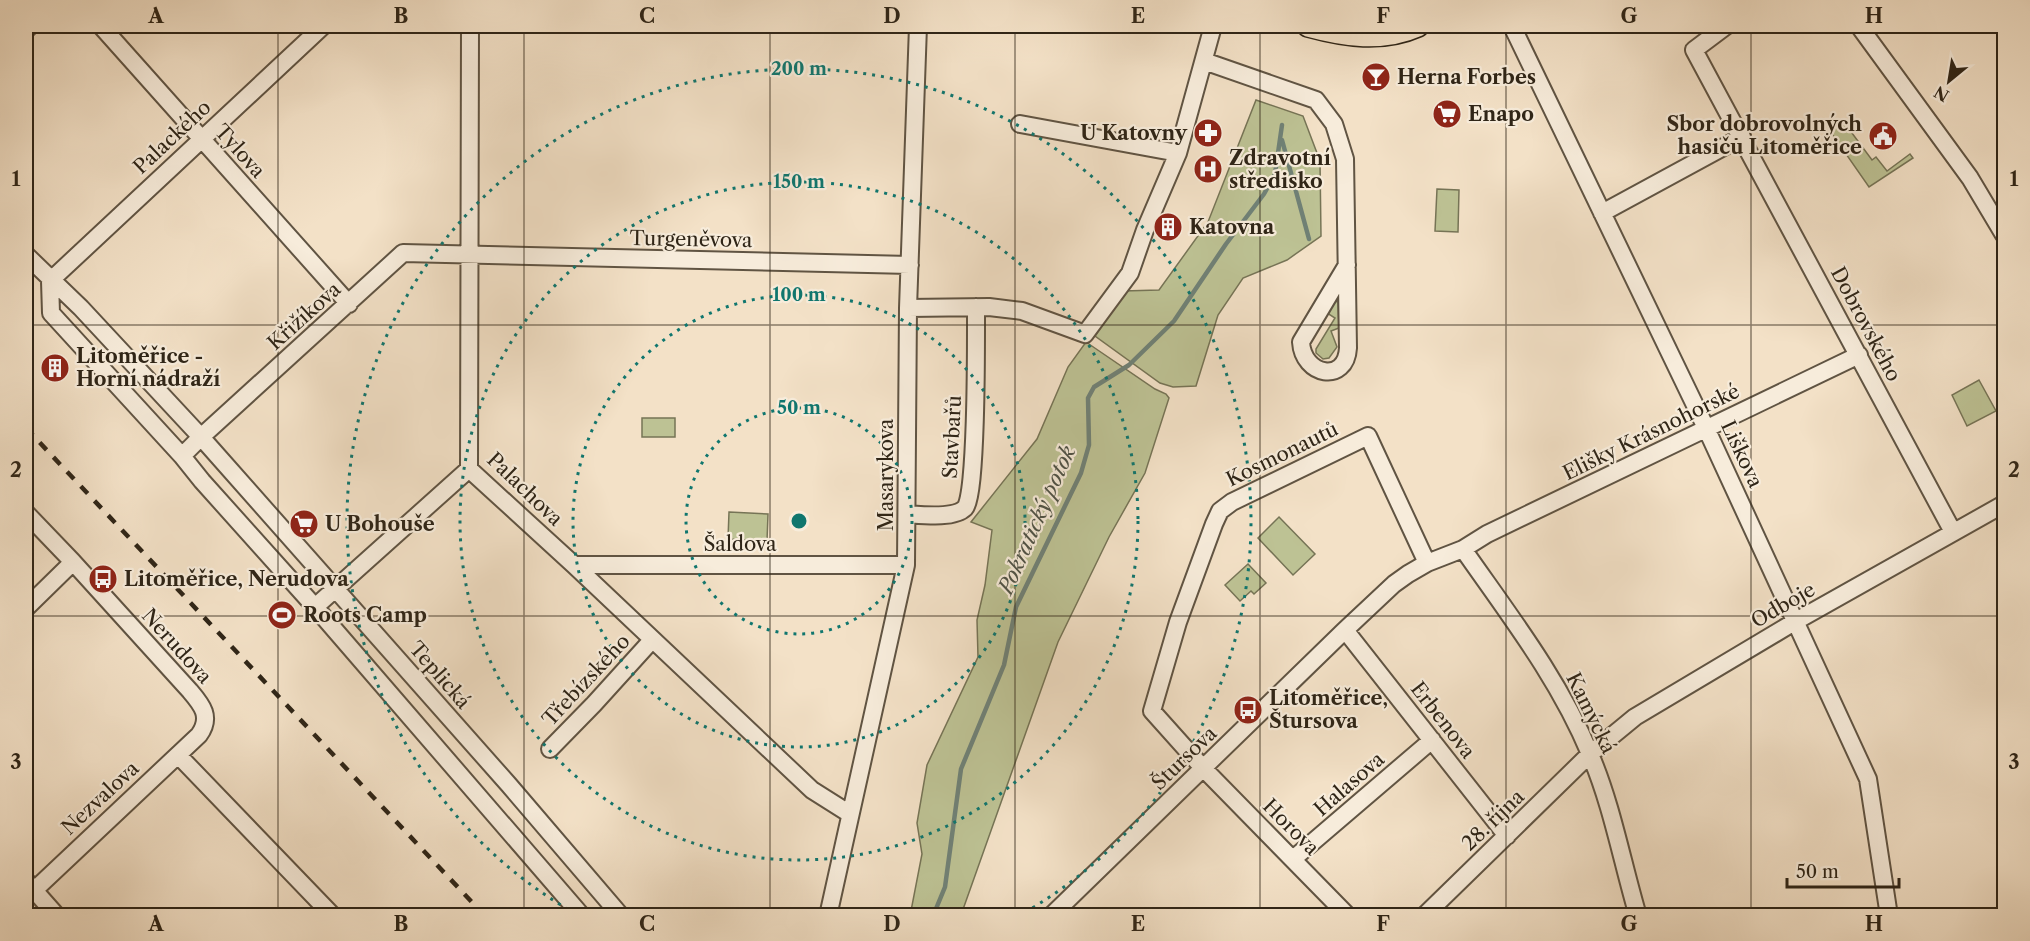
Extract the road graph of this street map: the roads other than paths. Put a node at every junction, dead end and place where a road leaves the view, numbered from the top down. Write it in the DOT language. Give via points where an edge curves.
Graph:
graph roads {
  1 [pos="30,26"];
  2 [pos="101,26"];
  3 [pos="323,26"];
  4 [pos="470,26"];
  5 [pos="918,26"];
  6 [pos="1213,26"];
  7 [pos="1308,26"];
  8 [pos="1418,26"];
  9 [pos="1512,26"];
  10 [pos="1726,26"];
  11 [pos="1866,28"];
  12 [pos="26,30"];
  13 [pos="1387,32"];
  14 [pos="1204,61"];
  15 [pos="1020,124"];
  16 [pos="1742,137"];
  17 [pos="201,138"];
  18 [pos="1178,153"];
  19 [pos="1602,213"];
  20 [pos="2004,235"];
  21 [pos="26,255"];
  22 [pos="471,255"];
  23 [pos="910,265"];
  24 [pos="1347,265"];
  25 [pos="50,281"];
  26 [pos="349,304"];
  27 [pos="976,307"];
  28 [pos="908,308"];
  29 [pos="1859,355"];
  30 [pos="1706,428"];
  31 [pos="201,437"];
  32 [pos="182,456"];
  33 [pos="469,469"];
  34 [pos="2004,504"];
  35 [pos="26,513"];
  36 [pos="907,514"];
  37 [pos="1953,532"];
  38 [pos="1463,549"];
  39 [pos="73,562"];
  40 [pos="1427,563"];
  41 [pos="574,565"];
  42 [pos="906,565"];
  43 [pos="336,589"];
  44 [pos="315,607"];
  45 [pos="26,608"];
  46 [pos="1796,621"];
  47 [pos="1345,630"];
  48 [pos="652,640"];
  49 [pos="1432,740"];
  50 [pos="550,749"];
  51 [pos="1590,754"];
  52 [pos="178,755"];
  53 [pos="1203,768"];
  54 [pos="849,814"];
  55 [pos="1507,836"];
  56 [pos="1293,860"];
  57 [pos="28,890"];
  58 [pos="57,915"];
  59 [pos="333,915"];
  60 [pos="582,915"];
  61 [pos="621,915"];
  62 [pos="828,915"];
  63 [pos="1051,915"];
  64 [pos="1348,915"];
  65 [pos="1424,915"];
  66 [pos="1638,915"];
  67 [pos="1889,915"];
  1 -- 12 [label="street"];
  2 -- 17 [label="street, Tylova"];
  3 -- 17 [label="street, Palackého"];
  4 -- 22 [label="street, Palachova"];
  5 -- 23 [label="street, Masarykova"];
  6 -- 14 [label="street"];
  7 -- 13 [label="main road" via="1351,36"];
  8 -- 13 [label="main road"];
  9 -- 19 [label="street, Liškova"];
  10 -- 16 [label="street, Dobrovského" via="1694,50"];
  11 -- 20 [label="street" via="1970,178"];
  14 -- 18 [label="street"];
  14 -- 24 [label="street" via="1316,100 1334,124 1345,159"];
  15 -- 18 [label="street"];
  16 -- 19 [label="street"];
  16 -- 29 [label="street, Dobrovského"];
  17 -- 25 [label="street, Palackého"];
  17 -- 26 [label="street, Tylova"];
  18 -- 27 [label="street" via="1130,273 1085,334 1022,311"];
  19 -- 30 [label="street, Liškova"];
  21 -- 25 [label="street, Teplická"];
  22 -- 23 [label="street, Turgeněvova"];
  22 -- 26 [label="street, Křižíkova" via="403,253"];
  22 -- 33 [label="street, Palachova"];
  23 -- 28 [label="street, Masarykova"];
  24 -- 24 [label="street" via="1301,342 1306,361 1322,372 1341,368 1347,359"];
  25 -- 31 [label="street, Teplická" via="81,308"];
  25 -- 32 [label="street" via="51,313"];
  26 -- 31 [label="street, Křižíkova"];
  27 -- 28 [label="street"];
  27 -- 36 [label="street, Stavbařů" via="970,502 953,514"];
  28 -- 36 [label="street, Masarykova"];
  29 -- 30 [label="street, Elišky Krásnohorské"];
  29 -- 37 [label="street, Dobrovského"];
  30 -- 38 [label="street, Elišky Krásnohorské"];
  30 -- 46 [label="street, Liškova"];
  31 -- 32 [label="street, Křižíkova"];
  31 -- 43 [label="street, Teplická"];
  32 -- 44 [label="street"];
  33 -- 41 [label="street, Palachova"];
  33 -- 43 [label="street"];
  34 -- 37 [label="street, Odboje"];
  35 -- 39 [label="street, Nerudova"];
  36 -- 42 [label="street, Masarykova"];
  37 -- 46 [label="street, Odboje"];
  38 -- 40 [label="street, Štursova"];
  38 -- 51 [label="street, Kamýcká" via="1536,652"];
  39 -- 45 [label="street"];
  39 -- 52 [label="street, Nerudova" via="201,704 205,727"];
  40 -- 47 [label="street, Štursova" via="1394,584"];
  40 -- 53 [label="street, Kosmonautů" via="1368,435 1220,511 1178,622 1152,711"];
  41 -- 42 [label="street, Šaldova"];
  41 -- 48 [label="street, Palachova"];
  42 -- 54 [label="street, Masarykova"];
  43 -- 44 [label="street"];
  43 -- 61 [label="street, Teplická"];
  44 -- 60 [label="street"];
  46 -- 51 [label="street, Odboje" via="1635,717"];
  46 -- 67 [label="street, Liškova" via="1868,779"];
  47 -- 49 [label="street, Erbenova"];
  47 -- 53 [label="street, Štursova"];
  48 -- 50 [label="street, Třebízského"];
  48 -- 54 [label="street, Palachova" via="812,790"];
  49 -- 55 [label="street, Erbenova"];
  49 -- 56 [label="street, Halasova"];
  51 -- 55 [label="street, 28. října"];
  51 -- 66 [label="street, Kamýcká"];
  52 -- 57 [label="street, Nezvalova"];
  52 -- 59 [label="street"];
  53 -- 56 [label="street, Horova"];
  53 -- 63 [label="street, Štursova"];
  54 -- 62 [label="street, Masarykova"];
  55 -- 65 [label="street, 28. října"];
  56 -- 64 [label="street, Horova"];
  57 -- 58 [label="street"];
}
